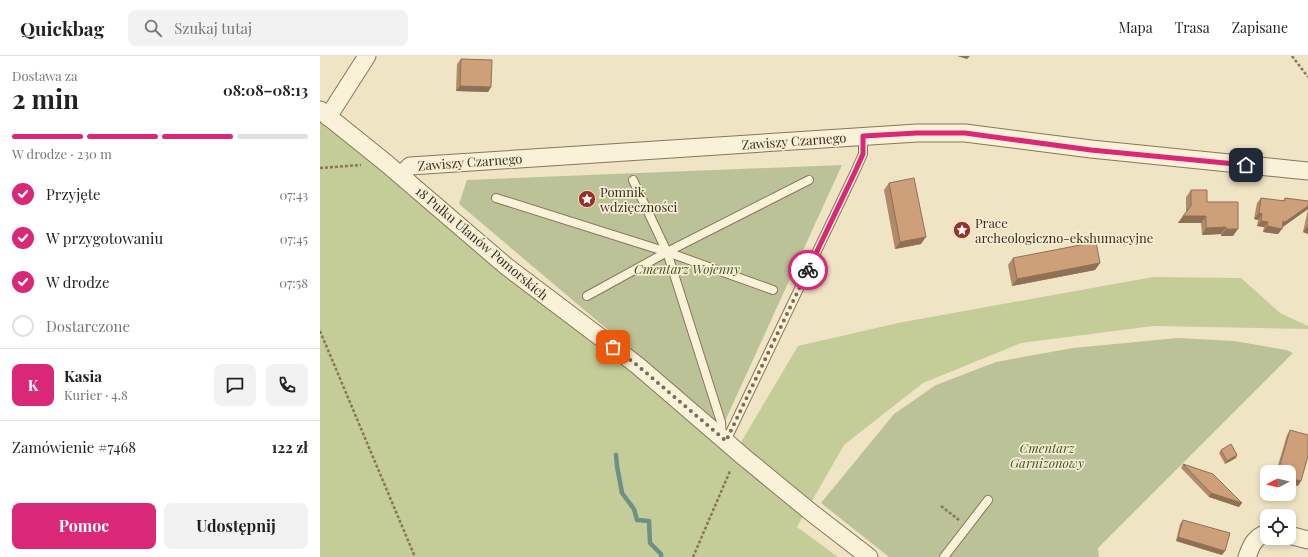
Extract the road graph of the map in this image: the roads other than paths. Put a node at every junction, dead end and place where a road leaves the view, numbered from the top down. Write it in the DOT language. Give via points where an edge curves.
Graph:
graph roads {
  1 [pos="367,56"];
  2 [pos="324,113"];
  3 [pos="863,136"];
  4 [pos="1308,171"];
  5 [pos="401,175"];
  6 [pos="633,180"];
  7 [pos="808,180"];
  8 [pos="496,198"];
  9 [pos="667,252"];
  10 [pos="773,290"];
  11 [pos="587,296"];
  12 [pos="724,440"];
  13 [pos="988,500"];
  14 [pos="1260,536"];
  15 [pos="1296,537"];
  16 [pos="1308,540"];
  17 [pos="869,557"];
  18 [pos="944,557"];
  19 [pos="1247,557"];
  1 -- 2 [label="street"];
  2 -- 5 [label="street, 18 Pułku Ułanów Pomorskich"];
  3 -- 4 [label="street, Zawiszy Czarnego" via="965,133 1091,150"];
  3 -- 5 [label="street, Zawiszy Czarnego" via="410,166"];
  3 -- 12 [label="lane" via="863,154 854,174"];
  5 -- 12 [label="street, 18 Pułku Ułanów Pomorskich" via="506,266 637,365"];
  6 -- 9 [label="lane"];
  7 -- 9 [label="lane"];
  8 -- 9 [label="lane"];
  9 -- 10 [label="lane"];
  9 -- 11 [label="lane"];
  9 -- 12 [label="lane" via="721,422"];
  12 -- 17 [label="street, 18 Pułku Ułanów Pomorskich"];
  13 -- 18 [label="lane"];
  14 -- 19 [label="street" via="1253,542"];
  15 -- 16 [label="street"];
}
